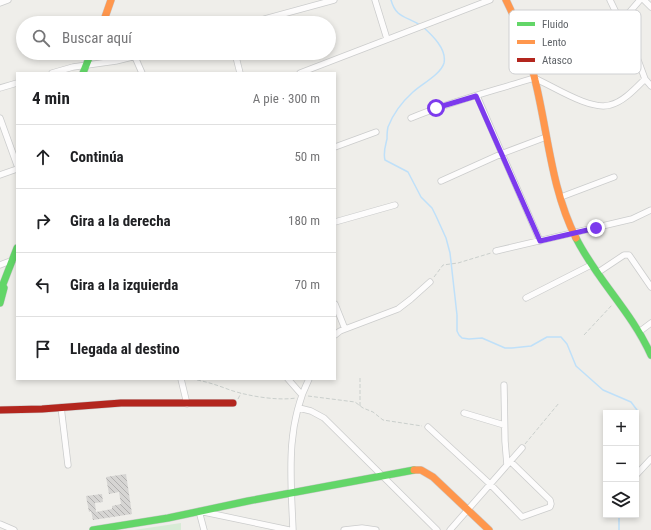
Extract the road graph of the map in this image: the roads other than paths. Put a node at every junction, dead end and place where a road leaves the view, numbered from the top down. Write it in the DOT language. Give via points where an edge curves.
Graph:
graph roads {
  1 [pos="8,0"];
  2 [pos="111,0"];
  3 [pos="334,0"];
  4 [pos="375,0"];
  5 [pos="490,0"];
  6 [pos="506,0"];
  7 [pos="610,0"];
  8 [pos="640,0"];
  9 [pos="644,0"];
  10 [pos="0,3"];
  11 [pos="651,7"];
  12 [pos="510,10"];
  13 [pos="614,10"];
  14 [pos="631,10"];
  15 [pos="105,16"];
  16 [pos="276,16"];
  17 [pos="387,39"];
  18 [pos="336,59"];
  19 [pos="88,60"];
  20 [pos="121,60"];
  21 [pos="136,60"];
  22 [pos="237,60"];
  23 [pos="333,60"];
  24 [pos="86,66"];
  25 [pos="641,68"];
  26 [pos="57,72"];
  27 [pos="83,72"];
  28 [pos="142,72"];
  29 [pos="240,72"];
  30 [pos="303,72"];
  31 [pos="533,74"];
  32 [pos="534,78"];
  33 [pos="645,79"];
  34 [pos="16,83"];
  35 [pos="651,86"];
  36 [pos="0,88"];
  37 [pos="476,96"];
  38 [pos="0,118"];
  39 [pos="411,118"];
  40 [pos="376,132"];
  41 [pos="546,138"];
  42 [pos="336,147"];
  43 [pos="501,154"];
  44 [pos="16,162"];
  45 [pos="16,169"];
  46 [pos="0,175"];
  47 [pos="614,177"];
  48 [pos="441,181"];
  49 [pos="561,197"];
  50 [pos="396,205"];
  51 [pos="651,210"];
  52 [pos="336,222"];
  53 [pos="573,233"];
  54 [pos="540,241"];
  55 [pos="496,252"];
  56 [pos="15,260"];
  57 [pos="0,265"];
  58 [pos="591,265"];
  59 [pos="8,272"];
  60 [pos="597,273"];
  61 [pos="430,282"];
  62 [pos="651,287"];
  63 [pos="0,292"];
  64 [pos="526,298"];
  65 [pos="0,303"];
  66 [pos="336,306"];
  67 [pos="651,323"];
  68 [pos="345,329"];
  69 [pos="639,332"];
  70 [pos="336,334"];
  71 [pos="651,355"];
  72 [pos="181,380"];
  73 [pos="289,380"];
  74 [pos="309,380"];
  75 [pos="504,385"];
  76 [pos="302,395"];
  77 [pos="233,403"];
  78 [pos="187,404"];
  79 [pos="61,407"];
  80 [pos="299,408"];
  81 [pos="0,410"];
  82 [pos="464,413"];
  83 [pos="504,425"];
  84 [pos="428,428"];
  85 [pos="522,448"];
  86 [pos="651,460"];
  87 [pos="509,463"];
  88 [pos="68,465"];
  89 [pos="639,472"];
  90 [pos="382,476"];
  91 [pos="490,484"];
  92 [pos="291,493"];
  93 [pos="468,509"];
  94 [pos="199,511"];
  95 [pos="0,524"];
  96 [pos="14,530"];
  97 [pos="93,530"];
  98 [pos="204,530"];
  99 [pos="289,530"];
  100 [pos="293,530"];
  101 [pos="344,530"];
  102 [pos="376,530"];
  103 [pos="437,530"];
  104 [pos="450,530"];
  105 [pos="489,530"];
  1 -- 10 [label="street"];
  2 -- 15 [label="street"];
  3 -- 16 [label="street"];
  4 -- 17 [label="street"];
  5 -- 17 [label="street"];
  6 -- 12 [label="street"];
  7 -- 13 [label="street"];
  8 -- 14 [label="street"];
  9 -- 11 [label="street"];
  17 -- 18 [label="street"];
  19 -- 24 [label="street"];
  20 -- 24 [label="street"];
  21 -- 28 [label="street"];
  22 -- 29 [label="street"];
  23 -- 30 [label="street"];
  24 -- 26 [label="street"];
  24 -- 27 [label="street"];
  25 -- 33 [label="street"];
  31 -- 32 [label="street"];
  32 -- 33 [label="street" via="594,106 603,107 619,101"];
  32 -- 37 [label="street"];
  32 -- 41 [label="street"];
  33 -- 35 [label="street"];
  34 -- 36 [label="street"];
  37 -- 39 [label="street"];
  37 -- 43 [label="street"];
  38 -- 44 [label="street"];
  40 -- 42 [label="street"];
  41 -- 43 [label="street"];
  41 -- 49 [label="street"];
  43 -- 48 [label="street"];
  43 -- 54 [label="street"];
  45 -- 46 [label="street"];
  47 -- 49 [label="street"];
  49 -- 53 [label="street"];
  50 -- 52 [label="street"];
  51 -- 53 [label="street" via="632,219"];
  53 -- 54 [label="street"];
  53 -- 58 [label="street"];
  54 -- 55 [label="street"];
  56 -- 57 [label="street"];
  56 -- 59 [label="street"];
  58 -- 60 [label="street"];
  58 -- 64 [label="street"];
  59 -- 63 [label="street"];
  59 -- 65 [label="street"];
  60 -- 62 [label="street" via="624,255 629,255"];
  60 -- 69 [label="street"];
  61 -- 68 [label="street" via="398,309"];
  66 -- 68 [label="street"];
  67 -- 69 [label="street"];
  68 -- 70 [label="street"];
  69 -- 71 [label="street"];
  72 -- 78 [label="street"];
  73 -- 76 [label="street"];
  74 -- 76 [label="street"];
  75 -- 83 [label="street"];
  76 -- 80 [label="street"];
  77 -- 78 [label="street"];
  78 -- 79 [label="street" via="121,403"];
  79 -- 81 [label="street"];
  79 -- 88 [label="street"];
  80 -- 90 [label="street" via="311,410 324,418"];
  80 -- 92 [label="street" via="291,437"];
  82 -- 83 [label="street"];
  83 -- 87 [label="street" via="505,453"];
  84 -- 91 [label="street"];
  85 -- 87 [label="street"];
  86 -- 89 [label="street"];
  87 -- 91 [label="street"];
  87 -- 91 [label="street" via="550,500 550,507 522,517"];
  90 -- 92 [label="street"];
  90 -- 93 [label="street" via="421,470 433,477"];
  90 -- 103 [label="street"];
  91 -- 93 [label="street"];
  92 -- 94 [label="street"];
  92 -- 100 [label="street"];
  93 -- 104 [label="street"];
  93 -- 105 [label="street"];
  94 -- 97 [label="street"];
  94 -- 98 [label="street"];
  94 -- 99 [label="street"];
  95 -- 96 [label="street"];
  101 -- 102 [label="street"];
}
